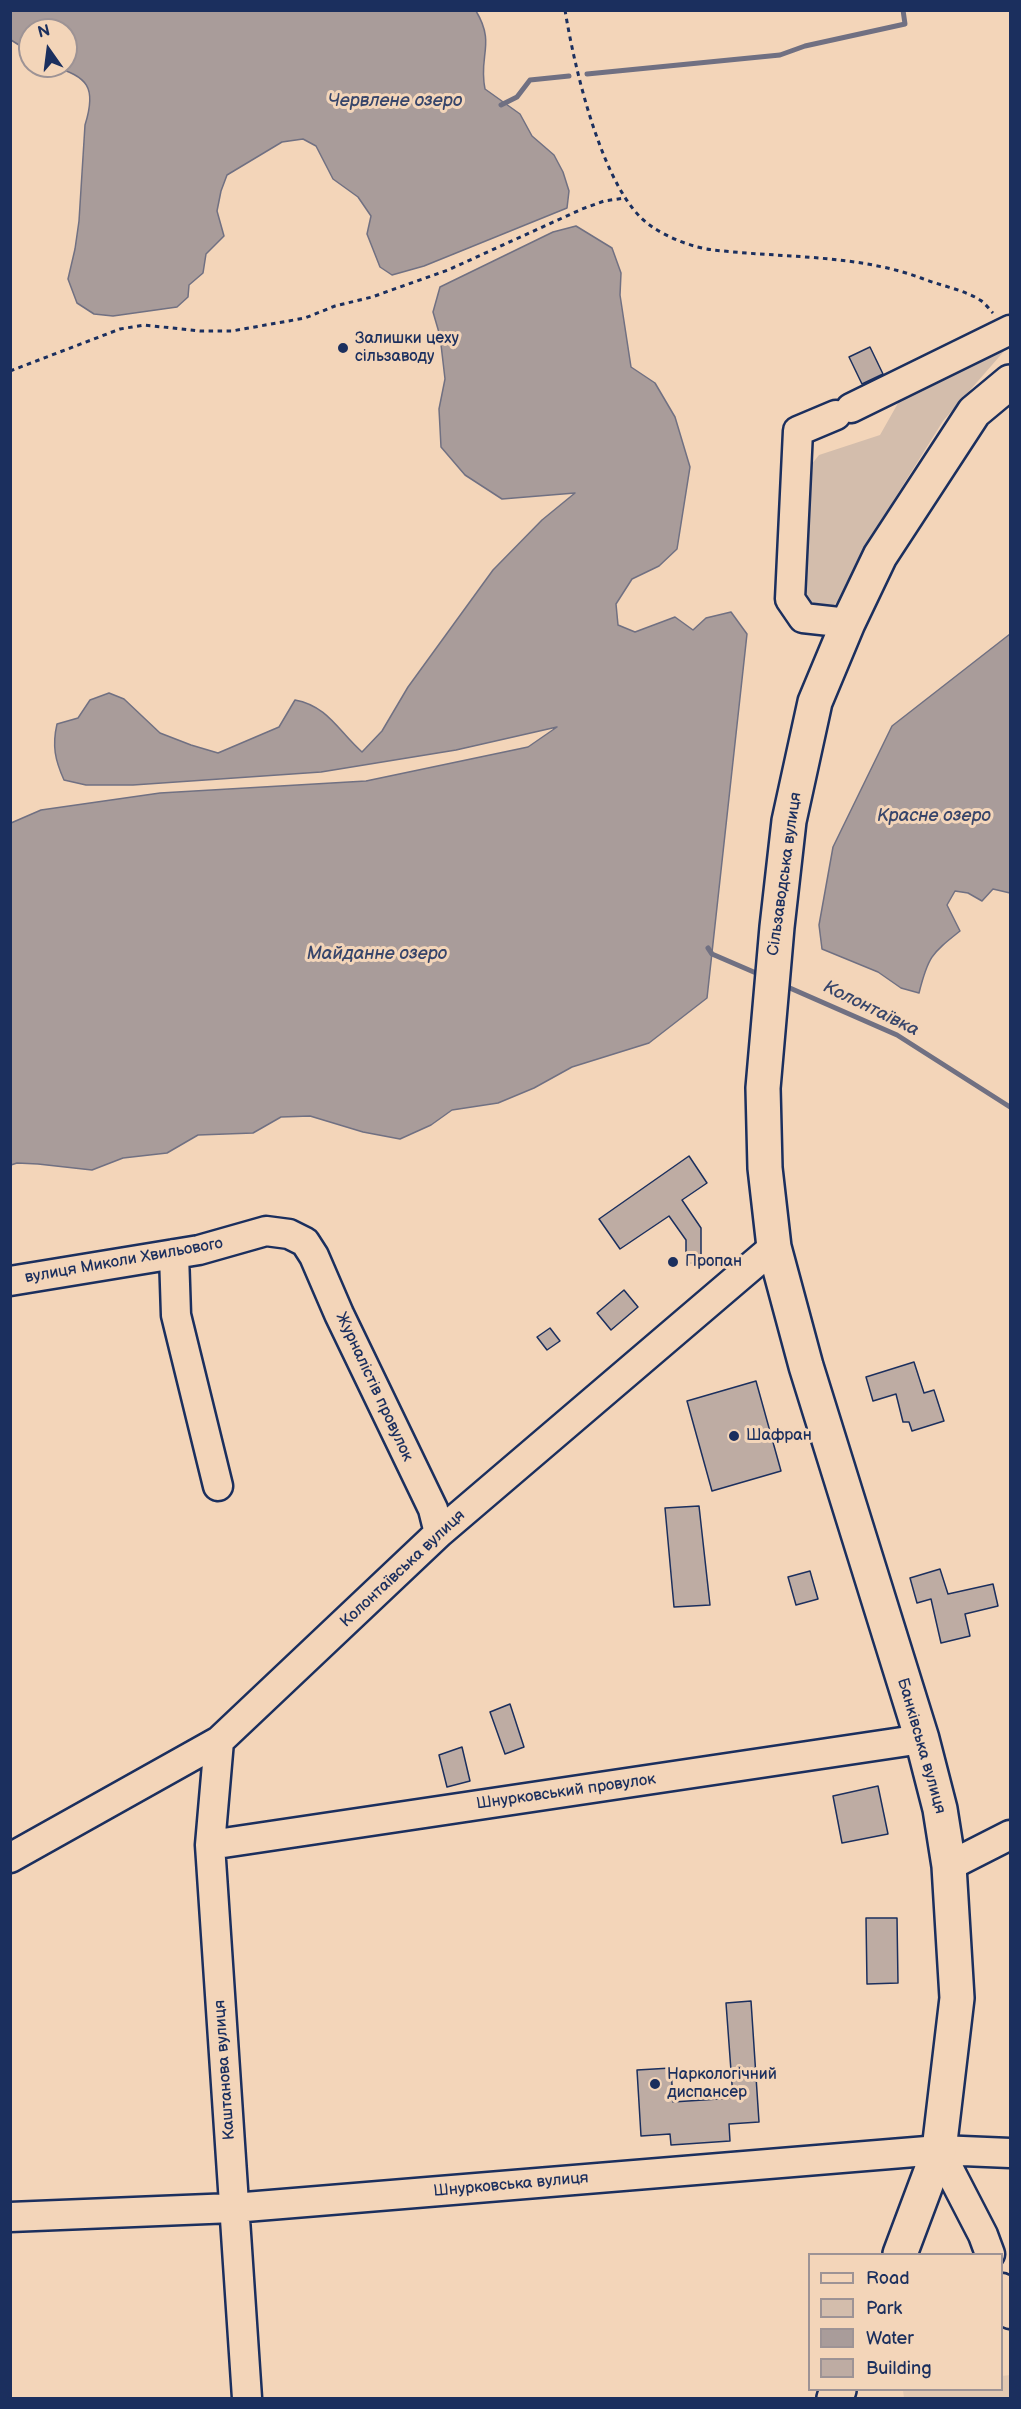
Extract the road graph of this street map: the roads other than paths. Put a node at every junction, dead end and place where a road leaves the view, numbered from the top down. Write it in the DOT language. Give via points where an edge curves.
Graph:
graph roads {
  1 [pos="1010,330"];
  2 [pos="1011,382"];
  3 [pos="848,623"];
  4 [pos="305,1242"];
  5 [pos="774,1247"];
  6 [pos="174,1254"];
  7 [pos="10,1281"];
  8 [pos="218,1486"];
  9 [pos="439,1533"];
  10 [pos="922,1738"];
  11 [pos="219,1741"];
  12 [pos="1011,1835"];
  13 [pos="210,1845"];
  14 [pos="15,1853"];
  15 [pos="949,1866"];
  16 [pos="939,2150"];
  17 [pos="1011,2153"];
  18 [pos="233,2208"];
  19 [pos="10,2217"];
  20 [pos="900,2253"];
  21 [pos="990,2253"];
  22 [pos="1003,2291"];
  23 [pos="1011,2314"];
  24 [pos="247,2398"];
  1 -- 3 [label="street" via="798,431 790,598 803,618"];
  2 -- 3 [label="main road, Сільзаводська вулиця" via="974,412 880,556"];
  3 -- 5 [label="main road, Сільзаводська вулиця" via="815,702 789,821 762,1088 765,1168"];
  4 -- 6 [label="street, вулиця Миколи Хвильового" via="289,1234 266,1231"];
  4 -- 9 [label="street, Журналістів провулок" via="433,1509"];
  5 -- 9 [label="street, Колонтаївська вулиця"];
  5 -- 10 [label="main road, Банківська вулиця" via="809,1377"];
  6 -- 7 [label="street, вулиця Миколи Хвильового"];
  6 -- 8 [label="street" via="176,1315"];
  9 -- 11 [label="street, Колонтаївська вулиця"];
  10 -- 13 [label="street, Шнурковський провулок"];
  10 -- 15 [label="main road, Банківська вулиця"];
  11 -- 13 [label="street, Каштанова вулиця"];
  11 -- 14 [label="street, Колонтаївська вулиця"];
  12 -- 15 [label="street"];
  13 -- 18 [label="street, Каштанова вулиця"];
  15 -- 16 [label="main road, Банківська вулиця" via="957,1998"];
  16 -- 17 [label="street, Шнурковська вулиця"];
  16 -- 18 [label="street, Шнурковська вулиця"];
  16 -- 20 [label="main road, Банківська вулиця"];
  16 -- 21 [label="street"];
  18 -- 19 [label="street, Шнурковська вулиця"];
  18 -- 24 [label="street, Каштанова вулиця"];
  22 -- 23 [label="street"];
}
